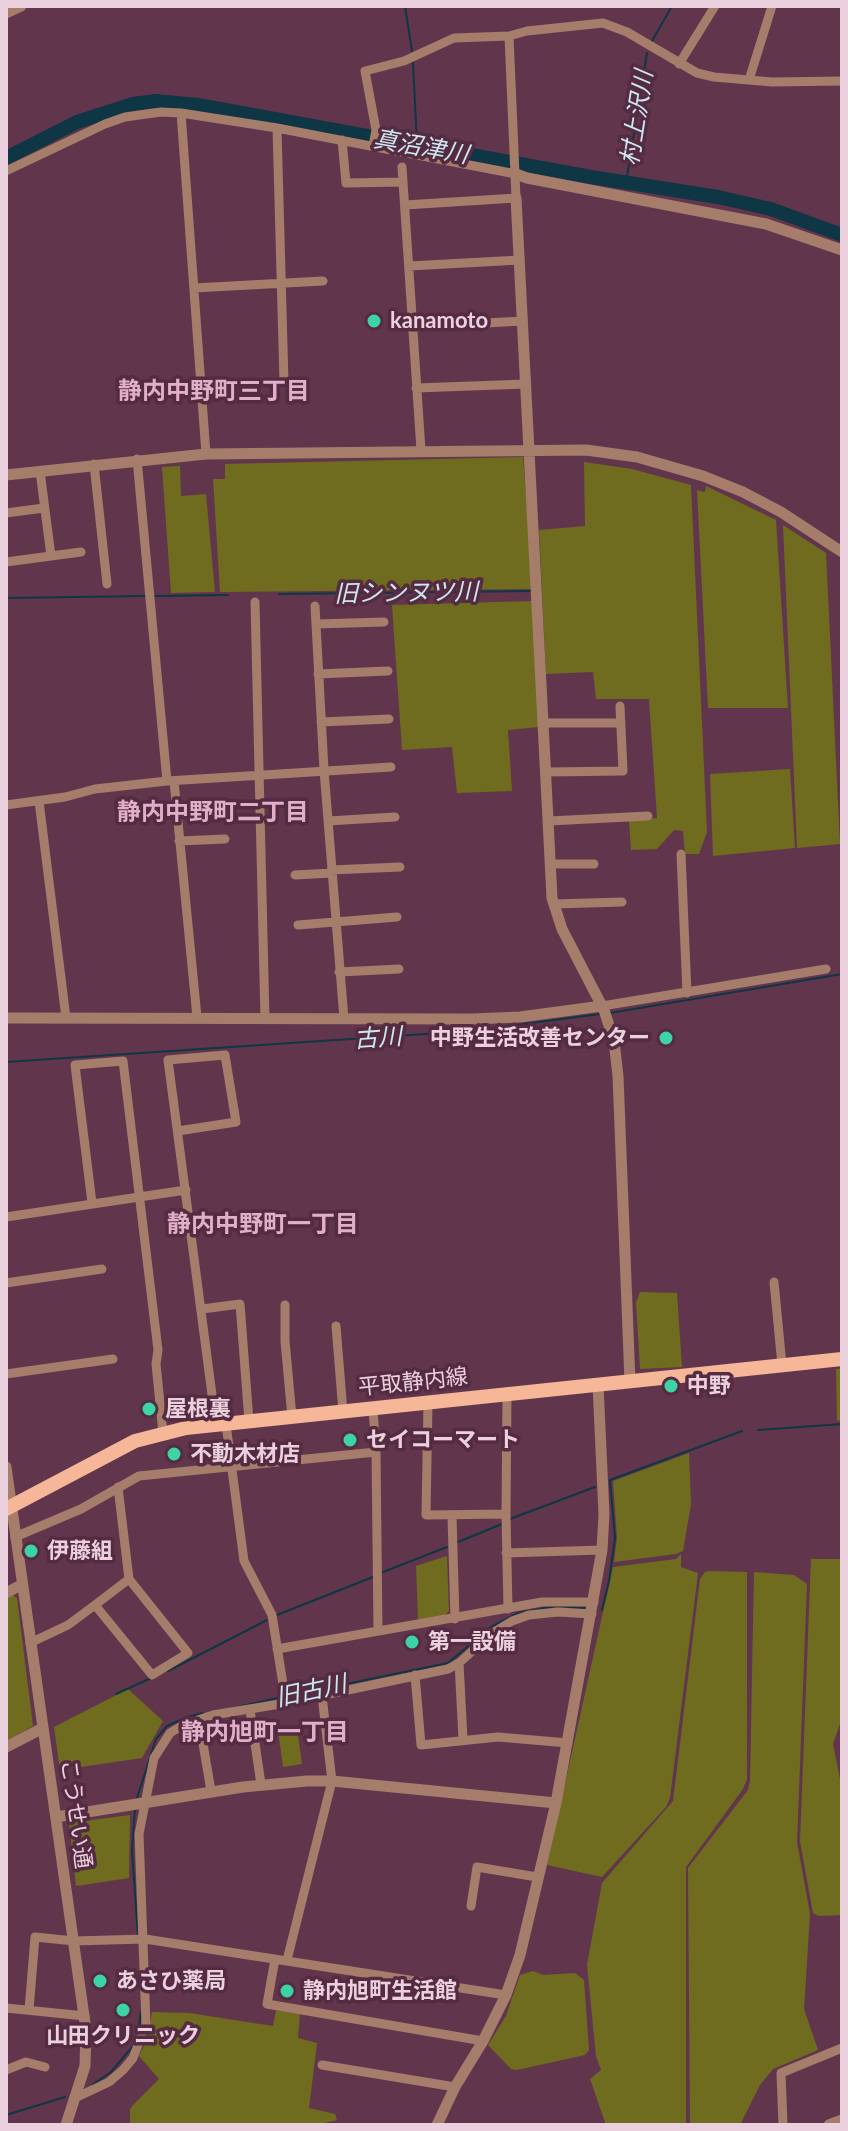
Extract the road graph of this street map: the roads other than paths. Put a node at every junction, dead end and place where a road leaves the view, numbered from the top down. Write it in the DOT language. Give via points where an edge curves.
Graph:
graph roads {
  1 [pos="21,6"];
  2 [pos="715,6"];
  3 [pos="772,6"];
  4 [pos="6,13"];
  5 [pos="509,36"];
  6 [pos="679,64"];
  7 [pos="749,80"];
  8 [pos="842,81"];
  9 [pos="181,113"];
  10 [pos="277,128"];
  11 [pos="342,140"];
  12 [pos="374,145"];
  13 [pos="402,167"];
  14 [pos="6,171"];
  15 [pos="516,172"];
  16 [pos="403,182"];
  17 [pos="516,198"];
  18 [pos="405,205"];
  19 [pos="842,250"];
  20 [pos="520,260"];
  21 [pos="409,266"];
  22 [pos="323,281"];
  23 [pos="281,283"];
  24 [pos="194,288"];
  25 [pos="523,321"];
  26 [pos="412,327"];
  27 [pos="202,383"];
  28 [pos="526,384"];
  29 [pos="416,388"];
  30 [pos="530,448"];
  31 [pos="421,450"];
  32 [pos="206,454"];
  33 [pos="137,459"];
  34 [pos="94,464"];
  35 [pos="40,471"];
  36 [pos="6,475"];
  37 [pos="44,508"];
  38 [pos="6,513"];
  39 [pos="81,552"];
  40 [pos="842,552"];
  41 [pos="51,556"];
  42 [pos="6,562"];
  43 [pos="107,584"];
  44 [pos="255,602"];
  45 [pos="315,606"];
  46 [pos="384,622"];
  47 [pos="316,624"];
  48 [pos="388,671"];
  49 [pos="318,674"];
  50 [pos="620,706"];
  51 [pos="389,719"];
  52 [pos="321,722"];
  53 [pos="544,723"];
  54 [pos="621,723"];
  55 [pos="391,767"];
  56 [pos="324,770"];
  57 [pos="546,772"];
  58 [pos="260,774"];
  59 [pos="170,781"];
  60 [pos="39,801"];
  61 [pos="6,805"];
  62 [pos="648,816"];
  63 [pos="395,817"];
  64 [pos="328,821"];
  65 [pos="549,821"];
  66 [pos="225,839"];
  67 [pos="179,841"];
  68 [pos="681,854"];
  69 [pos="551,864"];
  70 [pos="594,864"];
  71 [pos="400,867"];
  72 [pos="332,871"];
  73 [pos="295,875"];
  74 [pos="622,902"];
  75 [pos="554,904"];
  76 [pos="397,917"];
  77 [pos="335,922"];
  78 [pos="298,925"];
  79 [pos="399,969"];
  80 [pos="826,969"];
  81 [pos="339,972"];
  82 [pos="687,993"];
  83 [pos="605,1011"];
  84 [pos="197,1017"];
  85 [pos="6,1018"];
  86 [pos="66,1018"];
  87 [pos="265,1019"];
  88 [pos="344,1019"];
  89 [pos="178,1131"];
  90 [pos="186,1190"];
  91 [pos="139,1197"];
  92 [pos="92,1203"];
  93 [pos="6,1217"];
  94 [pos="102,1269"];
  95 [pos="774,1282"];
  96 [pos="6,1283"];
  97 [pos="285,1305"];
  98 [pos="202,1309"];
  99 [pos="336,1326"];
  100 [pos="113,1359"];
  101 [pos="842,1359"];
  102 [pos="782,1365"];
  103 [pos="6,1374"];
  104 [pos="630,1382"];
  105 [pos="598,1385"];
  106 [pos="507,1395"];
  107 [pos="428,1403"];
  108 [pos="373,1409"];
  109 [pos="343,1412"];
  110 [pos="292,1417"];
  111 [pos="249,1421"];
  112 [pos="221,1424"];
  113 [pos="163,1433"];
  114 [pos="376,1452"];
  115 [pos="233,1466"];
  116 [pos="6,1467"];
  117 [pos="118,1487"];
  118 [pos="9,1508"];
  119 [pos="506,1514"];
  120 [pos="452,1516"];
  121 [pos="15,1537"];
  122 [pos="602,1550"];
  123 [pos="506,1553"];
  124 [pos="129,1579"];
  125 [pos="21,1585"];
  126 [pos="6,1593"];
  127 [pos="95,1605"];
  128 [pos="593,1608"];
  129 [pos="508,1609"];
  130 [pos="455,1619"];
  131 [pos="378,1631"];
  132 [pos="30,1643"];
  133 [pos="277,1649"];
  134 [pos="459,1663"];
  135 [pos="415,1675"];
  136 [pos="322,1696"];
  137 [pos="286,1699"];
  138 [pos="250,1710"];
  139 [pos="199,1720"];
  140 [pos="43,1728"];
  141 [pos="463,1739"];
  142 [pos="568,1743"];
  143 [pos="6,1747"];
  144 [pos="332,1781"];
  145 [pos="261,1784"];
  146 [pos="211,1791"];
  147 [pos="140,1802"];
  148 [pos="556,1803"];
  149 [pos="56,1817"];
  150 [pos="537,1877"];
  151 [pos="471,1906"];
  152 [pos="140,1939"];
  153 [pos="74,1941"];
  154 [pos="275,1959"];
  155 [pos="287,1960"];
  156 [pos="506,1995"];
  157 [pos="6,2008"];
  158 [pos="29,2010"];
  159 [pos="85,2016"];
  160 [pos="483,2041"];
  161 [pos="842,2048"];
  162 [pos="322,2065"];
  163 [pos="45,2067"];
  164 [pos="6,2070"];
  165 [pos="455,2087"];
  166 [pos="75,2098"];
  167 [pos="842,2120"];
  168 [pos="66,2125"];
  169 [pos="437,2125"];
  170 [pos="783,2125"];
  171 [pos="829,2125"];
  1 -- 4 [label="street"];
  2 -- 6 [label="street"];
  3 -- 7 [label="street"];
  5 -- 6 [label="street" via="603,23"];
  5 -- 12 [label="street" via="454,38 404,61 365,71"];
  5 -- 15 [label="street"];
  6 -- 7 [label="street" via="714,77"];
  7 -- 8 [label="street"];
  9 -- 10 [label="street"];
  9 -- 14 [label="street" via="125,117"];
  9 -- 24 [label="street"];
  10 -- 11 [label="street"];
  10 -- 23 [label="street"];
  11 -- 12 [label="street"];
  11 -- 16 [label="street" via="346,183"];
  12 -- 15 [label="street"];
  13 -- 16 [label="street"];
  15 -- 17 [label="street"];
  15 -- 19 [label="street" via="766,224"];
  16 -- 18 [label="street"];
  17 -- 18 [label="street"];
  17 -- 20 [label="street"];
  18 -- 21 [label="street"];
  20 -- 21 [label="street"];
  20 -- 25 [label="street"];
  21 -- 26 [label="street"];
  22 -- 23 [label="street"];
  23 -- 24 [label="street"];
  23 -- 27 [label="street" via="284,382"];
  24 -- 27 [label="street"];
  25 -- 26 [label="street"];
  25 -- 28 [label="street"];
  26 -- 29 [label="street"];
  27 -- 32 [label="street"];
  28 -- 29 [label="street"];
  28 -- 30 [label="street"];
  29 -- 31 [label="street"];
  30 -- 31 [label="street"];
  30 -- 40 [label="street" via="637,457 703,476 779,511"];
  30 -- 53 [label="street"];
  31 -- 32 [label="street"];
  32 -- 33 [label="street"];
  33 -- 34 [label="street"];
  33 -- 59 [label="street"];
  34 -- 35 [label="street"];
  34 -- 43 [label="street"];
  35 -- 36 [label="street"];
  35 -- 37 [label="street"];
  37 -- 38 [label="street"];
  37 -- 41 [label="street"];
  39 -- 41 [label="street"];
  41 -- 42 [label="street"];
  44 -- 58 [label="street"];
  45 -- 47 [label="street"];
  46 -- 47 [label="street"];
  47 -- 49 [label="street"];
  48 -- 49 [label="street"];
  49 -- 52 [label="street"];
  50 -- 54 [label="street"];
  51 -- 52 [label="street"];
  52 -- 56 [label="street"];
  53 -- 54 [label="street"];
  53 -- 57 [label="street"];
  54 -- 57 [label="street" via="623,771"];
  55 -- 56 [label="street"];
  56 -- 58 [label="street"];
  56 -- 64 [label="street"];
  57 -- 65 [label="street"];
  58 -- 59 [label="street"];
  58 -- 87 [label="street"];
  59 -- 60 [label="street"];
  59 -- 67 [label="street"];
  60 -- 61 [label="street"];
  60 -- 86 [label="street"];
  62 -- 65 [label="street"];
  63 -- 64 [label="street"];
  64 -- 72 [label="street"];
  65 -- 69 [label="street"];
  66 -- 67 [label="street"];
  67 -- 84 [label="street"];
  68 -- 82 [label="street"];
  69 -- 70 [label="street"];
  69 -- 75 [label="street"];
  71 -- 72 [label="street"];
  72 -- 73 [label="street"];
  72 -- 77 [label="street"];
  74 -- 75 [label="street"];
  75 -- 83 [label="street"];
  76 -- 77 [label="street"];
  77 -- 78 [label="street"];
  77 -- 81 [label="street"];
  79 -- 81 [label="street"];
  80 -- 82 [label="street"];
  81 -- 88 [label="street"];
  82 -- 83 [label="street"];
  83 -- 88 [label="street"];
  83 -- 104 [label="street" via="618,1076"];
  84 -- 86 [label="street"];
  84 -- 87 [label="street"];
  85 -- 86 [label="street"];
  87 -- 88 [label="street"];
  89 -- 89 [label="street" via="236,1122 225,1055 168,1060"];
  89 -- 90 [label="street"];
  90 -- 91 [label="street"];
  90 -- 98 [label="street"];
  91 -- 92 [label="street"];
  91 -- 92 [label="street" via="123,1061 75,1065"];
  91 -- 113 [label="street"];
  92 -- 93 [label="street"];
  94 -- 96 [label="street"];
  95 -- 102 [label="street"];
  97 -- 110 [label="street"];
  98 -- 111 [label="street" via="240,1304"];
  98 -- 112 [label="street"];
  99 -- 109 [label="street"];
  100 -- 103 [label="street"];
  101 -- 102 [label="main road, 平取静内線"];
  102 -- 104 [label="main road, 平取静内線"];
  104 -- 105 [label="main road, 平取静内線"];
  105 -- 106 [label="main road, 平取静内線"];
  105 -- 122 [label="street"];
  106 -- 107 [label="main road, 平取静内線"];
  106 -- 119 [label="street"];
  107 -- 108 [label="main road, 平取静内線"];
  107 -- 120 [label="street" via="426,1515"];
  108 -- 109 [label="main road, 平取静内線"];
  108 -- 114 [label="street"];
  109 -- 110 [label="main road, 平取静内線"];
  110 -- 111 [label="main road, 平取静内線"];
  111 -- 112 [label="main road, 平取静内線"];
  112 -- 113 [label="main road, 平取静内線"];
  112 -- 115 [label="street"];
  113 -- 118 [label="main road, 平取静内線" via="135,1441"];
  114 -- 115 [label="street"];
  114 -- 131 [label="street"];
  115 -- 117 [label="street" via="139,1476"];
  115 -- 133 [label="street" via="244,1561 272,1615"];
  116 -- 118 [label="street, こうせい通"];
  117 -- 121 [label="street"];
  117 -- 124 [label="street"];
  118 -- 121 [label="street, こうせい通"];
  119 -- 120 [label="street"];
  119 -- 123 [label="street"];
  120 -- 130 [label="street"];
  121 -- 125 [label="street, こうせい通"];
  122 -- 123 [label="street"];
  122 -- 128 [label="street"];
  123 -- 129 [label="street"];
  124 -- 127 [label="street"];
  124 -- 127 [label="street" via="188,1653 152,1675"];
  125 -- 126 [label="street"];
  125 -- 132 [label="street, こうせい通"];
  127 -- 132 [label="street"];
  128 -- 129 [label="street" via="542,1602"];
  128 -- 134 [label="street" via="512,1621"];
  128 -- 142 [label="street"];
  129 -- 130 [label="street"];
  130 -- 131 [label="street"];
  131 -- 133 [label="street"];
  132 -- 140 [label="street, こうせい通"];
  133 -- 137 [label="street"];
  134 -- 135 [label="street"];
  134 -- 141 [label="street"];
  135 -- 136 [label="street"];
  135 -- 141 [label="street" via="421,1745"];
  136 -- 137 [label="street"];
  136 -- 144 [label="street"];
  137 -- 138 [label="street"];
  138 -- 139 [label="street"];
  138 -- 145 [label="street"];
  139 -- 146 [label="street"];
  139 -- 147 [label="street" via="170,1733 161,1744"];
  140 -- 143 [label="street"];
  140 -- 149 [label="street, こうせい通"];
  141 -- 142 [label="street"];
  142 -- 148 [label="street"];
  144 -- 145 [label="street"];
  144 -- 148 [label="street"];
  144 -- 155 [label="street"];
  145 -- 146 [label="street"];
  146 -- 147 [label="street"];
  147 -- 149 [label="street"];
  147 -- 152 [label="street"];
  148 -- 150 [label="street"];
  149 -- 153 [label="street, こうせい通"];
  150 -- 151 [label="street" via="477,1867"];
  150 -- 156 [label="street"];
  152 -- 153 [label="street"];
  152 -- 154 [label="street"];
  152 -- 166 [label="street" via="146,2024 142,2039 123,2070"];
  153 -- 158 [label="street" via="35,1937"];
  153 -- 159 [label="street, こうせい通"];
  154 -- 155 [label="street"];
  154 -- 160 [label="street" via="267,2004"];
  155 -- 156 [label="street"];
  156 -- 160 [label="street"];
  157 -- 158 [label="street"];
  158 -- 159 [label="street"];
  159 -- 166 [label="street, こうせい通" via="87,2055"];
  160 -- 165 [label="street"];
  161 -- 170 [label="street" via="781,2073"];
  162 -- 165 [label="street"];
  163 -- 164 [label="street" via="26,2062"];
  165 -- 169 [label="street"];
  166 -- 168 [label="street, こうせい通"];
  167 -- 171 [label="street"];
}
